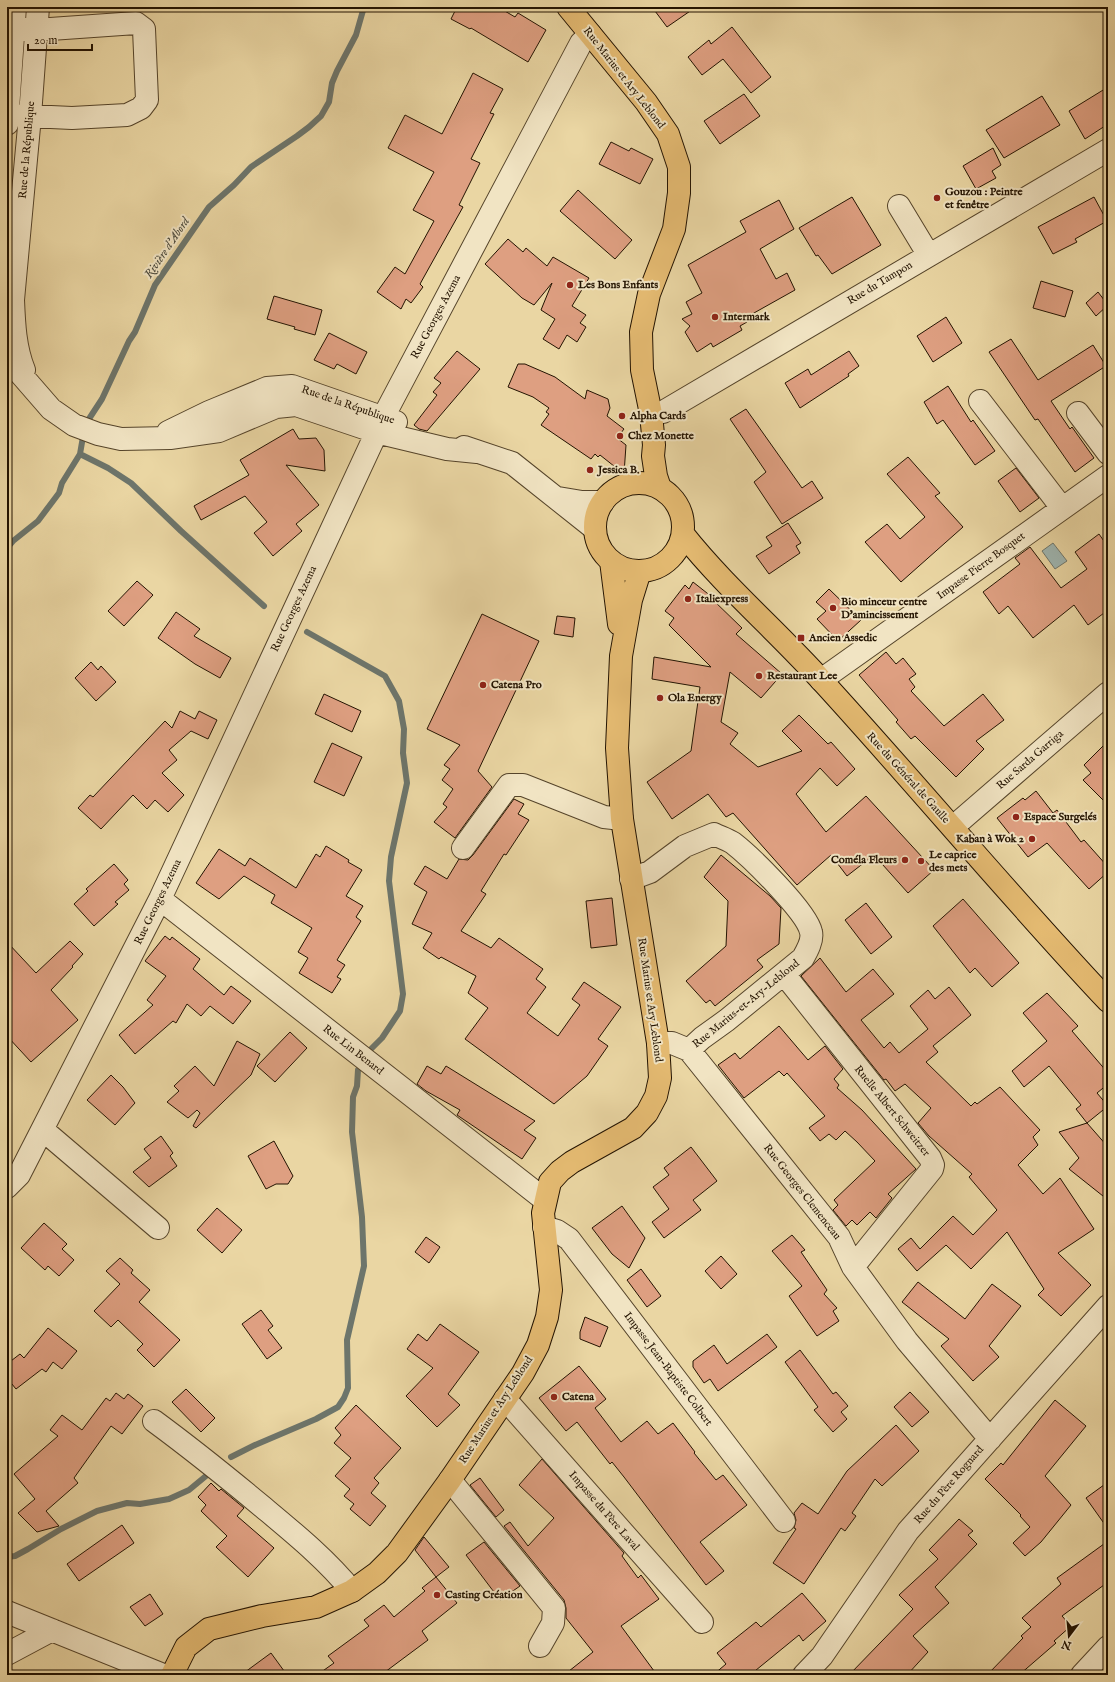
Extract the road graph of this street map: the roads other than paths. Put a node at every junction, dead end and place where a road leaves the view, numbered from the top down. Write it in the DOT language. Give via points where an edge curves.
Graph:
graph roads {
  1 [pos="38,7"];
  2 [pos="568,7"];
  3 [pos="14,18"];
  4 [pos="36,30"];
  5 [pos="590,34"];
  6 [pos="30,116"];
  7 [pos="7,119"];
  8 [pos="1108,150"];
  9 [pos="899,206"];
  10 [pos="928,254"];
  11 [pos="7,354"];
  12 [pos="32,386"];
  13 [pos="980,401"];
  14 [pos="1078,413"];
  15 [pos="651,414"];
  16 [pos="380,425"];
  17 [pos="1108,453"];
  18 [pos="1108,476"];
  19 [pos="650,486"];
  20 [pos="554,498"];
  21 [pos="602,502"];
  22 [pos="1062,508"];
  23 [pos="595,529"];
  24 [pos="679,543"];
  25 [pos="611,561"];
  26 [pos="640,571"];
  27 [pos="621,656"];
  28 [pos="821,680"];
  29 [pos="1108,693"];
  30 [pos="622,820"];
  31 [pos="952,827"];
  32 [pos="463,848"];
  33 [pos="631,879"];
  34 [pos="160,899"];
  35 [pos="784,974"];
  36 [pos="1108,1001"];
  37 [pos="658,1043"];
  38 [pos="689,1050"];
  39 [pos="43,1130"];
  40 [pos="7,1187"];
  41 [pos="545,1200"];
  42 [pos="544,1227"];
  43 [pos="158,1228"];
  44 [pos="853,1267"];
  45 [pos="1108,1306"];
  46 [pos="505,1399"];
  47 [pos="154,1421"];
  48 [pos="990,1438"];
  49 [pos="450,1480"];
  50 [pos="784,1521"];
  51 [pos="352,1591"];
  52 [pos="7,1612"];
  53 [pos="702,1622"];
  54 [pos="52,1630"];
  55 [pos="540,1646"];
  56 [pos="1108,1647"];
  57 [pos="7,1654"];
  58 [pos="163,1675"];
  59 [pos="172,1675"];
  60 [pos="804,1675"];
  61 [pos="1082,1675"];
  1 -- 4 [label="street, Rue de la République"];
  2 -- 5 [label="main road, Rue Marius et Ary Leblond"];
  3 -- 4 [label="street"];
  3 -- 7 [label="street, Rue de la République"];
  4 -- 6 [label="street, Rue de la République"];
  4 -- 6 [label="street" via="136,23 144,29 147,100 141,108 127,115 72,118"];
  5 -- 15 [label="main road, Rue Marius et Ary Leblond" via="646,102 668,134 679,167 679,193 674,229 649,294 641,332 642,370"];
  5 -- 16 [label="street, Rue Georges Azema" via="581,42"];
  6 -- 7 [label="street"];
  6 -- 12 [label="street, Rue de la République" via="13,300 19,358"];
  8 -- 10 [label="street, Rue du Tampon"];
  9 -- 10 [label="street"];
  10 -- 15 [label="street, Rue du Tampon" via="663,412"];
  11 -- 12 [label="street, Rue de la République" via="11,363"];
  12 -- 16 [label="street, Rue de la République" via="51,409 74,425 121,439 151,437 267,388 292,386"];
  13 -- 22 [label="street"];
  14 -- 17 [label="street"];
  15 -- 19 [label="main road, Rue Marius et Ary Leblond" via="656,476"];
  16 -- 20 [label="street, Rue de la République" via="450,441 512,463"];
  16 -- 34 [label="street, Rue Georges Azema"];
  18 -- 22 [label="street, Impasse Pierre Bosquet"];
  19 -- 21 [label="main road" via="626,485"];
  19 -- 24 [label="main road" via="671,496 679,508 683,520"];
  20 -- 21 [label="street"];
  20 -- 23 [label="street, Rue de la République"];
  21 -- 23 [label="main road"];
  22 -- 28 [label="street, Impasse Pierre Bosquet"];
  23 -- 25 [label="main road" via="597,541"];
  24 -- 26 [label="main road" via="666,562"];
  24 -- 28 [label="main road, Rue du Général de Gaulle" via="687,553 703,559"];
  25 -- 26 [label="main road" via="630,570"];
  25 -- 27 [label="main road, Rue Marius et Ary Leblond"];
  26 -- 27 [label="main road, Rue Marius et Ary Leblond" via="631,600"];
  27 -- 30 [label="main road, Rue Marius et Ary Leblond" via="617,748"];
  28 -- 31 [label="main road, Rue du Général de Gaulle"];
  29 -- 31 [label="street, Rue Sarda Garriga"];
  30 -- 32 [label="street" via="604,817 523,785 508,786"];
  30 -- 33 [label="main road, Rue Marius et Ary Leblond"];
  31 -- 36 [label="main road, Rue du Général de Gaulle" via="1056,946"];
  33 -- 35 [label="street, Rue Marius-et-Ary-Leblond" via="650,872 685,846 714,834 731,842 782,891 808,922 812,933 808,949 803,958"];
  33 -- 37 [label="main road, Rue Marius et Ary Leblond"];
  34 -- 39 [label="street, Rue Georges Azema"];
  34 -- 41 [label="street, Rue Lin Benard"];
  35 -- 38 [label="street, Rue Marius-et-Ary-Leblond"];
  35 -- 44 [label="street, Ruelle Albert Schweitzer" via="933,1165"];
  37 -- 38 [label="street" via="672,1043"];
  37 -- 41 [label="main road, Rue Marius et Ary Leblond" via="660,1078 656,1096 647,1113 633,1128 560,1171 550,1182"];
  38 -- 44 [label="street, Rue Georges Clemenceau" via="839,1237"];
  39 -- 40 [label="street, Rue Georges Azema" via="19,1175"];
  39 -- 43 [label="street"];
  41 -- 42 [label="main road, Rue Marius et Ary Leblond"];
  42 -- 46 [label="main road, Rue Marius et Ary Leblond" via="552,1290 548,1317 538,1345"];
  42 -- 50 [label="street, Impasse Jean-Baptiste Colbert" via="557,1231 569,1240"];
  44 -- 48 [label="street, Rue Georges Clemenceau" via="908,1341"];
  45 -- 48 [label="street, Rue du Père Rognard"];
  46 -- 49 [label="main road, Rue Marius et Ary Leblond"];
  46 -- 53 [label="street, Impasse du Père Laval"];
  47 -- 51 [label="street" via="194,1450 284,1525 339,1575"];
  48 -- 60 [label="street, Rue du Père Rognard" via="908,1531 822,1656"];
  49 -- 51 [label="main road, Rue Marius et Ary Leblond" via="398,1553 377,1573"];
  49 -- 55 [label="street" via="554,1608 553,1623"];
  51 -- 59 [label="main road, Rue Marius et Ary Leblond" via="316,1607 262,1616 209,1629 186,1647"];
  52 -- 54 [label="street"];
  54 -- 57 [label="street"];
  54 -- 58 [label="street"];
  56 -- 61 [label="street"];
}
